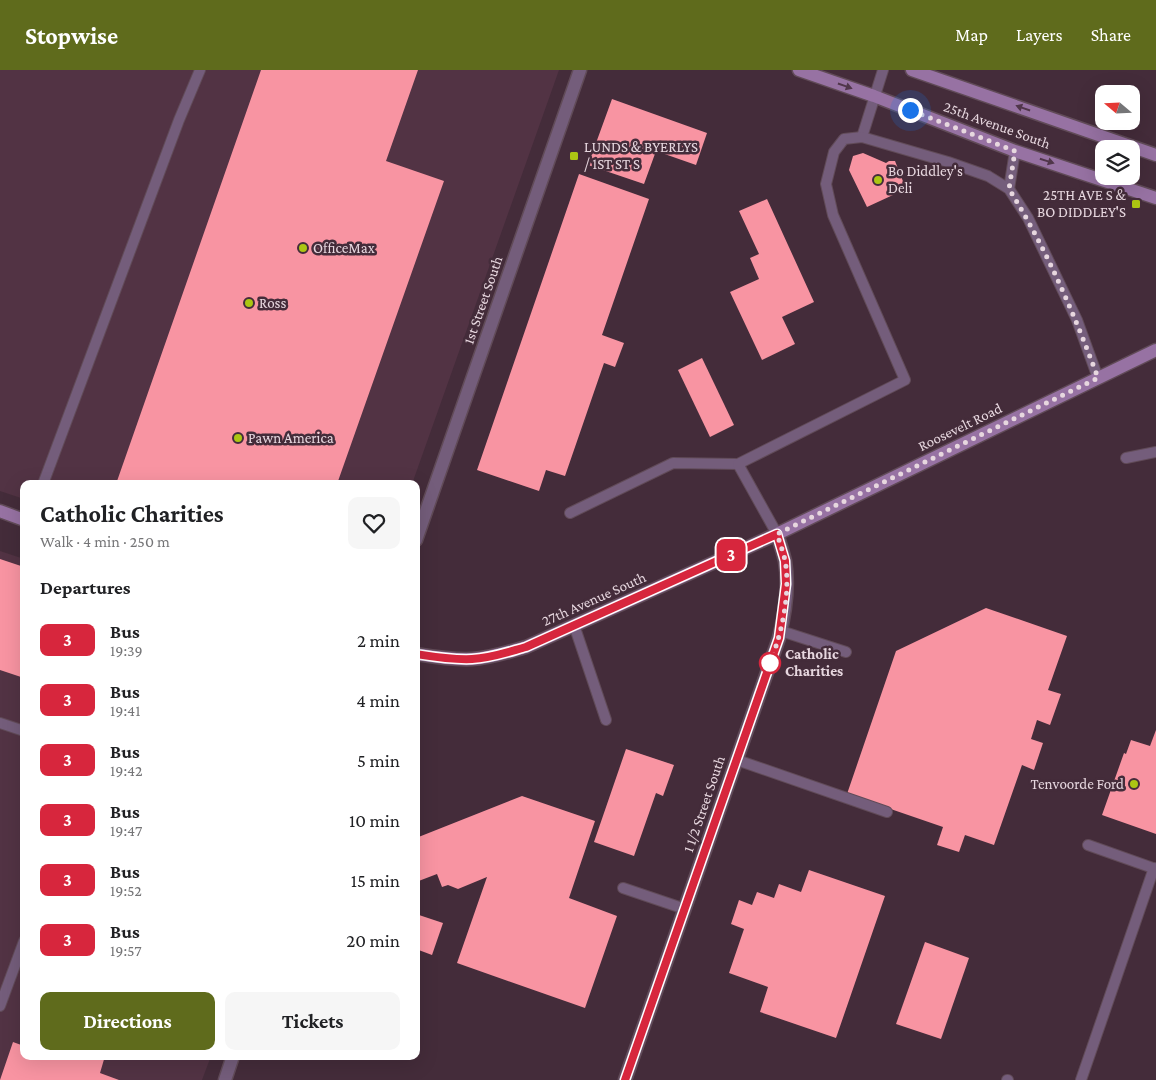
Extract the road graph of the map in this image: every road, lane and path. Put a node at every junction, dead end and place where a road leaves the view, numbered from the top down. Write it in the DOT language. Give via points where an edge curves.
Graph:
graph roads {
  1 [pos="200,70"];
  2 [pos="580,70"];
  3 [pos="799,70"];
  4 [pos="884,70"];
  5 [pos="912,70"];
  6 [pos="874,96"];
  7 [pos="862,137"];
  8 [pos="1015,151"];
  9 [pos="1156,155"];
  10 [pos="1009,189"];
  11 [pos="1156,198"];
  12 [pos="1156,350"];
  13 [pos="1098,378"];
  14 [pos="1156,452"];
  15 [pos="1126,458"];
  16 [pos="738,464"];
  17 [pos="44,480"];
  18 [pos="0,511"];
  19 [pos="570,513"];
  20 [pos="20,518"];
  21 [pos="420,529"];
  22 [pos="777,534"];
  23 [pos="574,625"];
  24 [pos="781,631"];
  25 [pos="846,652"];
  26 [pos="420,655"];
  27 [pos="606,720"];
  28 [pos="0,723"];
  29 [pos="20,730"];
  30 [pos="737,760"];
  31 [pos="887,812"];
  32 [pos="1088,845"];
  33 [pos="1155,868"];
  34 [pos="623,888"];
  35 [pos="685,910"];
  36 [pos="20,952"];
  37 [pos="0,1006"];
  38 [pos="232,1060"];
  39 [pos="225,1080"];
  40 [pos="624,1080"];
  41 [pos="1081,1080"];
  1 -- 17 [label="lane"];
  2 -- 21 [label="street, 1st Street South"];
  3 -- 6 [label="street, 25th Avenue South, one-way"];
  4 -- 6 [label="lane"];
  9 -- 5 [label="street, 25th Avenue South, one-way"];
  6 -- 7 [label="lane"];
  6 -- 8 [label="street, 25th Avenue South"];
  7 -- 10 [label="lane" via="988,176"];
  7 -- 16 [label="lane" via="844,139 839,145 834,152 826,184 833,216 905,380"];
  8 -- 10 [label="lane"];
  8 -- 11 [label="street, 25th Avenue South, one-way"];
  10 -- 13 [label="lane" via="1028,218 1077,320"];
  12 -- 13 [label="street, Roosevelt Road"];
  13 -- 22 [label="street, Roosevelt Road"];
  14 -- 15 [label="lane"];
  16 -- 19 [label="lane" via="673,463"];
  16 -- 22 [label="lane"];
  18 -- 20 [label="street"];
  22 -- 23 [label="street, 27th Avenue South"];
  22 -- 24 [label="street, 1 1/2 Street South" via="785,561 786,584"];
  23 -- 26 [label="street, 27th Avenue South" via="526,647 496,656 447,659"];
  23 -- 27 [label="lane"];
  24 -- 25 [label="lane"];
  24 -- 30 [label="street, 1 1/2 Street South"];
  28 -- 29 [label="lane"];
  30 -- 31 [label="lane"];
  30 -- 35 [label="street, 1 1/2 Street South"];
  32 -- 33 [label="lane"];
  33 -- 41 [label="lane"];
  34 -- 35 [label="lane"];
  35 -- 40 [label="street, 1 1/2 Street South"];
  36 -- 37 [label="lane"];
  38 -- 39 [label="street"];
}
